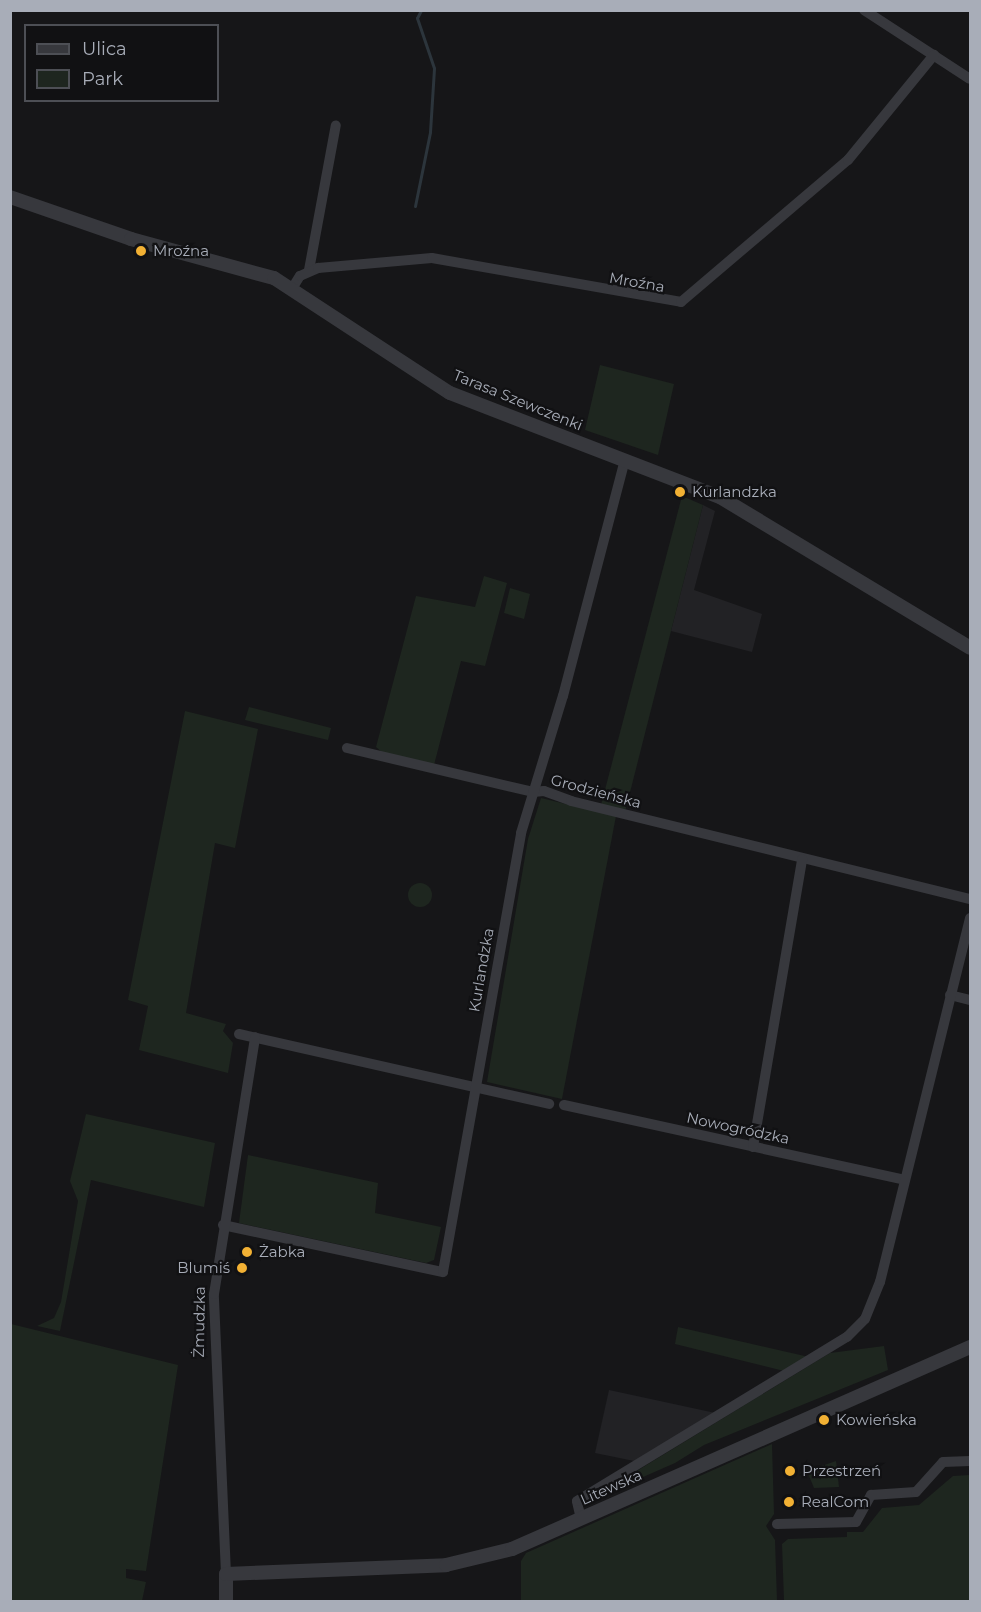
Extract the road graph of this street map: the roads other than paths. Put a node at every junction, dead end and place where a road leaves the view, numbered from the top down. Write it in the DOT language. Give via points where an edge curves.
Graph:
graph roads {
  1 [pos="864,10"];
  2 [pos="934,55"];
  3 [pos="970,79"];
  4 [pos="336,126"];
  5 [pos="10,197"];
  6 [pos="309,270"];
  7 [pos="293,287"];
  8 [pos="625,459"];
  9 [pos="970,648"];
  10 [pos="347,748"];
  11 [pos="533,792"];
  12 [pos="802,859"];
  13 [pos="970,898"];
  14 [pos="970,918"];
  15 [pos="950,995"];
  16 [pos="970,1000"];
  17 [pos="238,1034"];
  18 [pos="255,1037"];
  19 [pos="476,1088"];
  20 [pos="549,1104"];
  21 [pos="564,1105"];
  22 [pos="753,1147"];
  23 [pos="906,1180"];
  24 [pos="222,1225"];
  25 [pos="970,1347"];
  26 [pos="970,1461"];
  27 [pos="581,1519"];
  28 [pos="777,1524"];
  29 [pos="226,1574"];
  30 [pos="226,1602"];
  1 -- 2 [label="street"];
  2 -- 3 [label="street"];
  2 -- 6 [label="street, Mroźna" via="848,160 681,302 432,258"];
  4 -- 6 [label="street"];
  5 -- 7 [label="street, Tarasa Szewczenki" via="130,239 247,267"];
  6 -- 7 [label="street"];
  7 -- 8 [label="street, Tarasa Szewczenki" via="450,393"];
  8 -- 9 [label="street, Tarasa Szewczenki" via="735,505"];
  8 -- 11 [label="street, Kurlandzka" via="563,696"];
  10 -- 11 [label="street, Grodzieńska"];
  11 -- 12 [label="street, Grodzieńska" via="544,790"];
  11 -- 19 [label="street, Kurlandzka" via="521,833"];
  12 -- 13 [label="street, Grodzieńska"];
  12 -- 22 [label="street"];
  14 -- 15 [label="street"];
  15 -- 16 [label="street"];
  15 -- 23 [label="street"];
  17 -- 18 [label="street"];
  18 -- 19 [label="street"];
  18 -- 24 [label="street, Żmudzka"];
  19 -- 20 [label="street"];
  19 -- 24 [label="street, Kurlandzka" via="443,1272"];
  21 -- 22 [label="street, Nowogródzka"];
  22 -- 23 [label="street, Nowogródzka"];
  23 -- 27 [label="street" via="880,1282 860,1325 715,1420 577,1501"];
  24 -- 29 [label="street, Żmudzka" via="213,1338"];
  25 -- 27 [label="street, Litewska"];
  26 -- 28 [label="street" via="943,1462 916,1492 871,1495 856,1522"];
  27 -- 29 [label="street, Litewska" via="512,1549 446,1565"];
  29 -- 30 [label="street, Żmudzka"];
}
